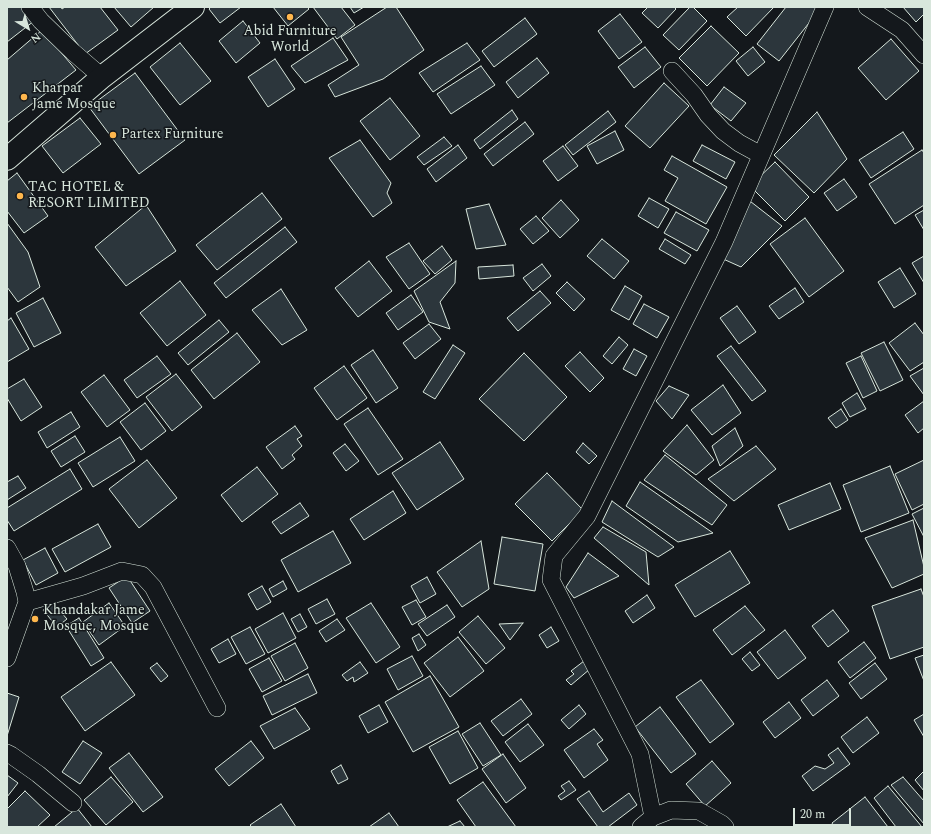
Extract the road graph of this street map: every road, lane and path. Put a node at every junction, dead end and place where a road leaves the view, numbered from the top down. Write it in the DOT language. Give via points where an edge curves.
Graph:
graph roads {
  1 [pos="30,7"];
  2 [pos="192,7"];
  3 [pos="825,7"];
  4 [pos="867,7"];
  5 [pos="924,55"];
  6 [pos="672,71"];
  7 [pos="102,77"];
  8 [pos="761,155"];
  9 [pos="7,160"];
  10 [pos="7,548"];
  11 [pos="27,602"];
  12 [pos="7,658"];
  13 [pos="217,708"];
  14 [pos="7,753"];
  15 [pos="73,803"];
  16 [pos="647,822"];
  17 [pos="725,827"];
  1 -- 7 [label="street" via="41,21"];
  2 -- 7 [label="highway"];
  3 -- 8 [label="street"];
  4 -- 5 [label="street" via="902,30"];
  6 -- 8 [label="street" via="723,131"];
  7 -- 9 [label="highway"];
  8 -- 16 [label="street" via="724,242 587,516 554,556 551,580 640,754"];
  10 -- 11 [label="street" via="17,566"];
  11 -- 12 [label="street"];
  11 -- 13 [label="street" via="83,586 122,571 142,575 153,588"];
  14 -- 15 [label="street"];
  16 -- 17 [label="street" via="671,810 699,811"];
}
